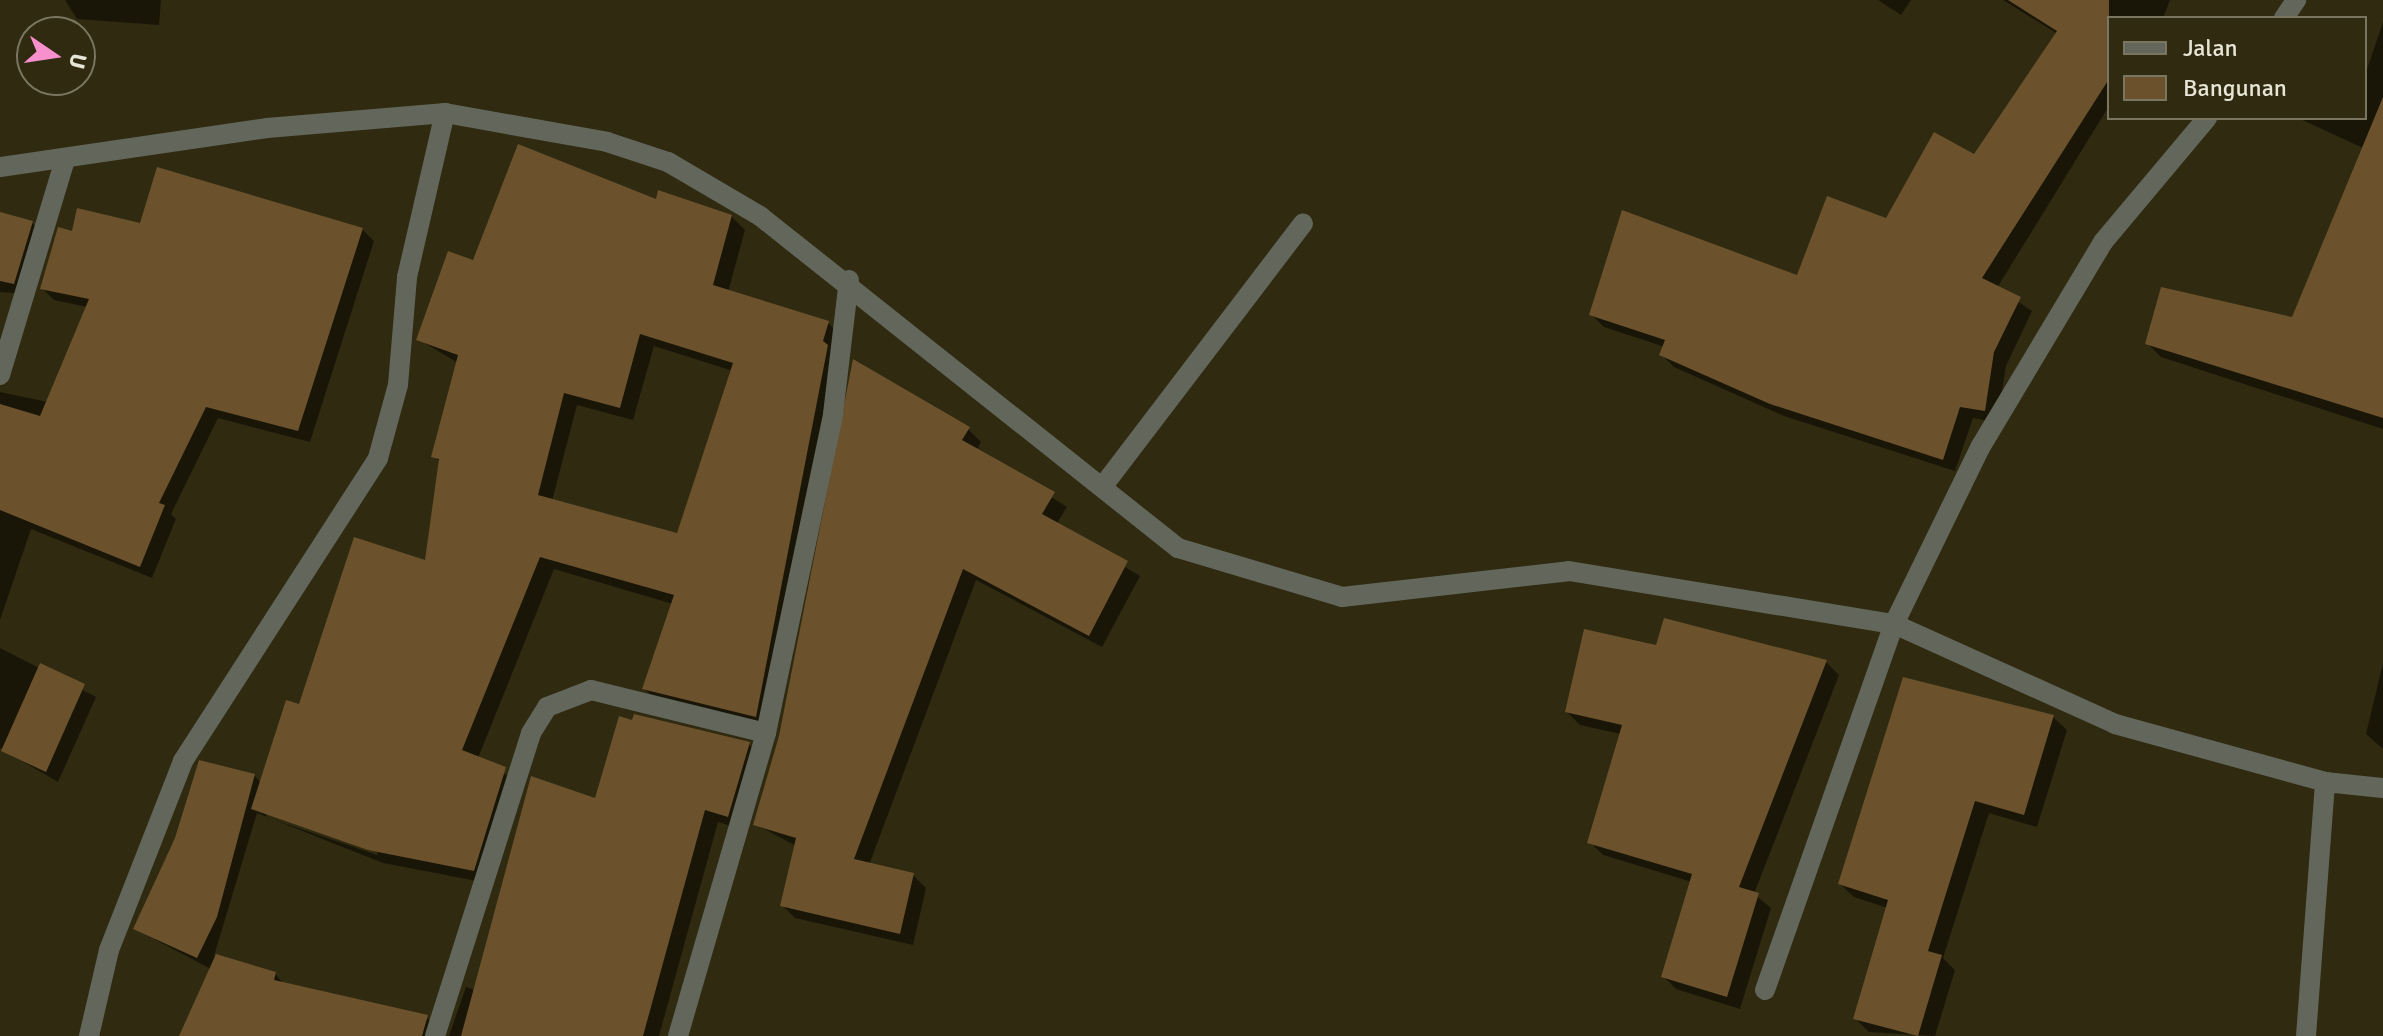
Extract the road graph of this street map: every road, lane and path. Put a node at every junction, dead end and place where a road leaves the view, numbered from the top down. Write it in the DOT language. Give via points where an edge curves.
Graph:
graph roads {
  1 [pos="445,113"];
  2 [pos="2205,120"];
  3 [pos="64,163"];
  4 [pos="0,167"];
  5 [pos="1303,223"];
  6 [pos="849,280"];
  7 [pos="0,375"];
  8 [pos="1103,486"];
  9 [pos="1894,624"];
  10 [pos="766,733"];
  11 [pos="2325,782"];
  12 [pos="2383,788"];
  13 [pos="1765,990"];
  14 [pos="89,1036"];
  15 [pos="435,1036"];
  16 [pos="678,1036"];
  17 [pos="2306,1036"];
  1 -- 3 [label="street" via="267,128"];
  1 -- 6 [label="street" via="607,142 668,162"];
  1 -- 14 [label="street" via="407,277 398,385 378,458 183,761 109,950"];
  2 -- 9 [label="street" via="2103,242 1981,446"];
  3 -- 4 [label="street"];
  3 -- 7 [label="street"];
  5 -- 8 [label="street"];
  6 -- 8 [label="street"];
  6 -- 10 [label="street" via="833,414"];
  8 -- 9 [label="street" via="1134,520 1178,548 1342,597 1569,571"];
  9 -- 11 [label="street" via="2115,724"];
  9 -- 13 [label="street"];
  10 -- 15 [label="street" via="591,690 547,707 531,733"];
  10 -- 16 [label="street"];
  11 -- 12 [label="street"];
  11 -- 17 [label="street"];
}
